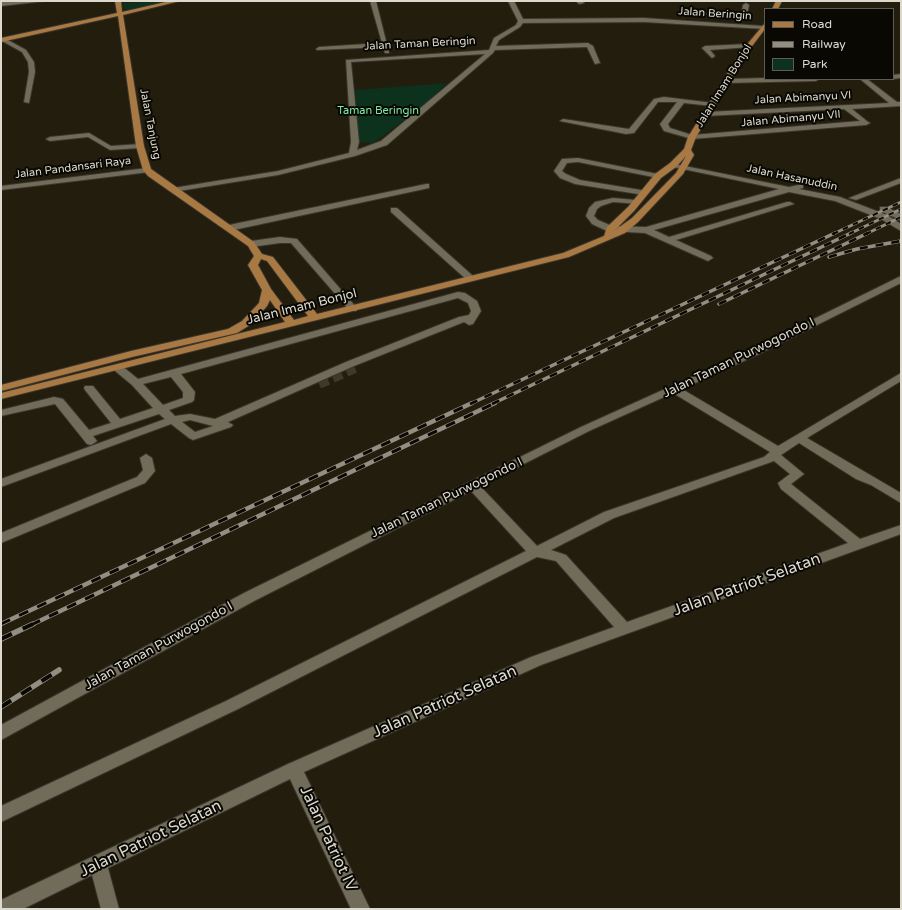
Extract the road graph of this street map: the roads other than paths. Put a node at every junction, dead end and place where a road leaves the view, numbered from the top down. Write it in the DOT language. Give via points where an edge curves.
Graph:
graph roads {
  1 [pos="40,1"];
  2 [pos="43,1"];
  3 [pos="154,1"];
  4 [pos="177,1"];
  5 [pos="373,1"];
  6 [pos="511,1"];
  7 [pos="9,2"];
  8 [pos="143,2"];
  9 [pos="118,3"];
  10 [pos="1,4"];
  11 [pos="746,4"];
  12 [pos="119,13"];
  13 [pos="709,14"];
  14 [pos="743,19"];
  15 [pos="759,20"];
  16 [pos="521,21"];
  17 [pos="72,24"];
  18 [pos="116,24"];
  19 [pos="764,27"];
  20 [pos="743,38"];
  21 [pos="755,38"];
  22 [pos="2,39"];
  23 [pos="385,45"];
  24 [pos="748,46"];
  25 [pos="319,49"];
  26 [pos="492,50"];
  27 [pos="743,52"];
  28 [pos="389,57"];
  29 [pos="597,63"];
  30 [pos="772,80"];
  31 [pos="864,80"];
  32 [pos="727,81"];
  33 [pos="682,101"];
  34 [pos="27,102"];
  35 [pos="712,104"];
  36 [pos="898,104"];
  37 [pos="846,107"];
  38 [pos="706,114"];
  39 [pos="563,121"];
  40 [pos="692,137"];
  41 [pos="50,139"];
  42 [pos="140,146"];
  43 [pos="687,150"];
  44 [pos="352,154"];
  45 [pos="675,162"];
  46 [pos="685,164"];
  47 [pos="147,170"];
  48 [pos="658,176"];
  49 [pos="901,180"];
  50 [pos="426,186"];
  51 [pos="800,186"];
  52 [pos="1,188"];
  53 [pos="789,189"];
  54 [pos="173,190"];
  55 [pos="644,193"];
  56 [pos="853,198"];
  57 [pos="636,202"];
  58 [pos="790,204"];
  59 [pos="394,210"];
  60 [pos="901,217"];
  61 [pos="229,228"];
  62 [pos="901,228"];
  63 [pos="646,230"];
  64 [pos="622,231"];
  65 [pos="609,233"];
  66 [pos="668,240"];
  67 [pos="251,244"];
  68 [pos="258,256"];
  69 [pos="708,258"];
  70 [pos="470,278"];
  71 [pos="901,279"];
  72 [pos="267,290"];
  73 [pos="353,309"];
  74 [pos="312,315"];
  75 [pos="473,318"];
  76 [pos="290,321"];
  77 [pos="232,331"];
  78 [pos="118,368"];
  79 [pos="355,368"];
  80 [pos="174,373"];
  81 [pos="901,376"];
  82 [pos="136,383"];
  83 [pos="319,384"];
  84 [pos="1,388"];
  85 [pos="89,388"];
  86 [pos="674,389"];
  87 [pos="1,396"];
  88 [pos="161,410"];
  89 [pos="1,413"];
  90 [pos="172,420"];
  91 [pos="118,424"];
  92 [pos="86,435"];
  93 [pos="799,438"];
  94 [pos="96,449"];
  95 [pos="776,453"];
  96 [pos="146,458"];
  97 [pos="1,483"];
  98 [pos="472,485"];
  99 [pos="901,499"];
  100 [pos="901,529"];
  101 [pos="1,538"];
  102 [pos="858,544"];
  103 [pos="535,552"];
  104 [pos="625,629"];
  105 [pos="1,733"];
  106 [pos="294,769"];
  107 [pos="1,814"];
  108 [pos="98,865"];
  109 [pos="3,909"];
  110 [pos="110,909"];
  111 [pos="361,909"];
  1 -- 2 [label="street"];
  1 -- 7 [label="street"];
  3 -- 8 [label="main road"];
  4 -- 12 [label="main road"];
  5 -- 23 [label="street"];
  6 -- 16 [label="street"];
  7 -- 10 [label="street"];
  9 -- 12 [label="main road, Jalan Tanjung"];
  9 -- 22 [label="main road" via="100,13"];
  11 -- 14 [label="street"];
  12 -- 17 [label="main road"];
  12 -- 18 [label="main road, Jalan Tanjung"];
  13 -- 14 [label="street"];
  14 -- 15 [label="street"];
  16 -- 19 [label="street, Jalan Beringin" via="655,20"];
  16 -- 26 [label="street" via="518,26 496,39"];
  17 -- 18 [label="main road"];
  17 -- 22 [label="main road"];
  18 -- 42 [label="main road, Jalan Tanjung"];
  19 -- 21 [label="main road, Jalan Imam Bonjol"];
  20 -- 21 [label="street"];
  21 -- 24 [label="main road, Jalan Imam Bonjol"];
  22 -- 34 [label="street" via="24,51 31,62"];
  23 -- 25 [label="street"];
  23 -- 28 [label="street"];
  24 -- 27 [label="main road, Jalan Imam Bonjol"];
  24 -- 27 [label="street" via="705,48 710,55"];
  26 -- 28 [label="street, Jalan Taman Beringin"];
  26 -- 29 [label="street, Jalan Taman Beringin" via="588,45"];
  26 -- 44 [label="street, Jalan Taman Beringin" via="384,142"];
  27 -- 32 [label="main road, Jalan Imam Bonjol"];
  28 -- 44 [label="street, Jalan Taman Beringin" via="354,58 348,61 355,142"];
  30 -- 32 [label="street"];
  31 -- 36 [label="street"];
  32 -- 35 [label="main road, Jalan Imam Bonjol"];
  33 -- 35 [label="street"];
  33 -- 39 [label="street" via="656,100 631,131"];
  33 -- 40 [label="street" via="664,124 668,129"];
  35 -- 38 [label="main road, Jalan Imam Bonjol"];
  36 -- 37 [label="street, Jalan Abimanyu VI"];
  37 -- 38 [label="street, Jalan Abimanyu VI"];
  37 -- 40 [label="street, Jalan Abimanyu VII" via="866,123"];
  38 -- 40 [label="main road, Jalan Imam Bonjol"];
  40 -- 43 [label="main road, Jalan Imam Bonjol"];
  41 -- 42 [label="street" via="89,135 110,148"];
  42 -- 47 [label="main road, Jalan Tanjung"];
  43 -- 45 [label="main road, Jalan Imam Bonjol"];
  43 -- 46 [label="main road, Jalan Imam Bonjol" via="690,153"];
  44 -- 54 [label="street, Jalan Taman Beringin" via="278,173"];
  45 -- 46 [label="street, Jalan Hasanuddin"];
  45 -- 48 [label="main road, Jalan Imam Bonjol"];
  46 -- 51 [label="street, Jalan Hasanuddin"];
  46 -- 53 [label="street, Jalan Hasanuddin"];
  46 -- 64 [label="main road" via="652,204"];
  47 -- 52 [label="street, Jalan Pandansari Raya"];
  47 -- 54 [label="main road, Jalan Tanjung"];
  48 -- 55 [label="main road, Jalan Imam Bonjol"];
  48 -- 55 [label="street" via="578,160 565,161 558,171 578,182"];
  49 -- 56 [label="street"];
  50 -- 61 [label="street"];
  51 -- 53 [label="street"];
  51 -- 56 [label="street, Jalan Hasanuddin"];
  53 -- 62 [label="street, Jalan Hasanuddin" via="838,199 880,215"];
  53 -- 63 [label="street"];
  54 -- 61 [label="main road, Jalan Tanjung"];
  55 -- 57 [label="main road, Jalan Imam Bonjol"];
  56 -- 60 [label="street, Jalan Hasanuddin"];
  57 -- 65 [label="main road, Jalan Imam Bonjol"];
  57 -- 65 [label="street" via="613,200 593,208 590,216"];
  58 -- 66 [label="street"];
  59 -- 70 [label="street"];
  61 -- 67 [label="main road, Jalan Tanjung"];
  63 -- 64 [label="street"];
  63 -- 66 [label="street"];
  64 -- 65 [label="street"];
  65 -- 70 [label="main road, Jalan Imam Bonjol" via="586,248 566,255"];
  66 -- 69 [label="street"];
  67 -- 68 [label="main road, Jalan Tanjung"];
  67 -- 73 [label="street" via="294,241"];
  68 -- 72 [label="main road" via="252,265"];
  68 -- 74 [label="main road" via="270,259"];
  70 -- 73 [label="main road, Jalan Imam Bonjol"];
  71 -- 86 [label="street, Jalan Taman Purwogondo I"];
  72 -- 76 [label="main road"];
  72 -- 77 [label="main road" via="264,304 246,323"];
  73 -- 74 [label="main road, Jalan Imam Bonjol"];
  74 -- 76 [label="main road, Jalan Imam Bonjol"];
  75 -- 79 [label="street" via="467,324"];
  75 -- 80 [label="street" via="476,311 472,301 458,295"];
  75 -- 90 [label="street" via="463,319 350,364 216,423 190,417"];
  76 -- 77 [label="main road, Jalan Imam Bonjol"];
  76 -- 78 [label="main road, Jalan Imam Bonjol"];
  77 -- 84 [label="main road, Jalan Imam Bonjol"];
  78 -- 82 [label="street"];
  78 -- 87 [label="main road, Jalan Imam Bonjol"];
  80 -- 82 [label="street"];
  80 -- 88 [label="street" via="190,397"];
  81 -- 93 [label="street"];
  82 -- 88 [label="street"];
  83 -- 90 [label="street" via="198,435 193,436"];
  85 -- 91 [label="street"];
  86 -- 95 [label="street"];
  86 -- 98 [label="street, Jalan Taman Purwogondo I" via="585,429"];
  88 -- 90 [label="street"];
  88 -- 91 [label="street"];
  89 -- 92 [label="street" via="59,401"];
  90 -- 94 [label="street"];
  91 -- 92 [label="street"];
  92 -- 94 [label="street"];
  93 -- 95 [label="street"];
  93 -- 99 [label="street"];
  94 -- 97 [label="street"];
  95 -- 102 [label="street" via="798,474 784,483 785,486"];
  95 -- 103 [label="street" via="757,465 609,515"];
  96 -- 101 [label="street" via="149,471 141,480"];
  98 -- 103 [label="street"];
  98 -- 105 [label="street, Jalan Taman Purwogondo I" via="249,597"];
  100 -- 102 [label="street, Jalan Patriot Selatan"];
  102 -- 104 [label="street, Jalan Patriot Selatan"];
  103 -- 104 [label="street" via="553,554 561,558"];
  103 -- 107 [label="street" via="232,705"];
  104 -- 106 [label="street, Jalan Patriot Selatan" via="536,661"];
  106 -- 108 [label="street, Jalan Patriot Selatan"];
  106 -- 111 [label="street, Jalan Patriot IV"];
  108 -- 109 [label="street, Jalan Patriot Selatan"];
  108 -- 110 [label="street"];
}
